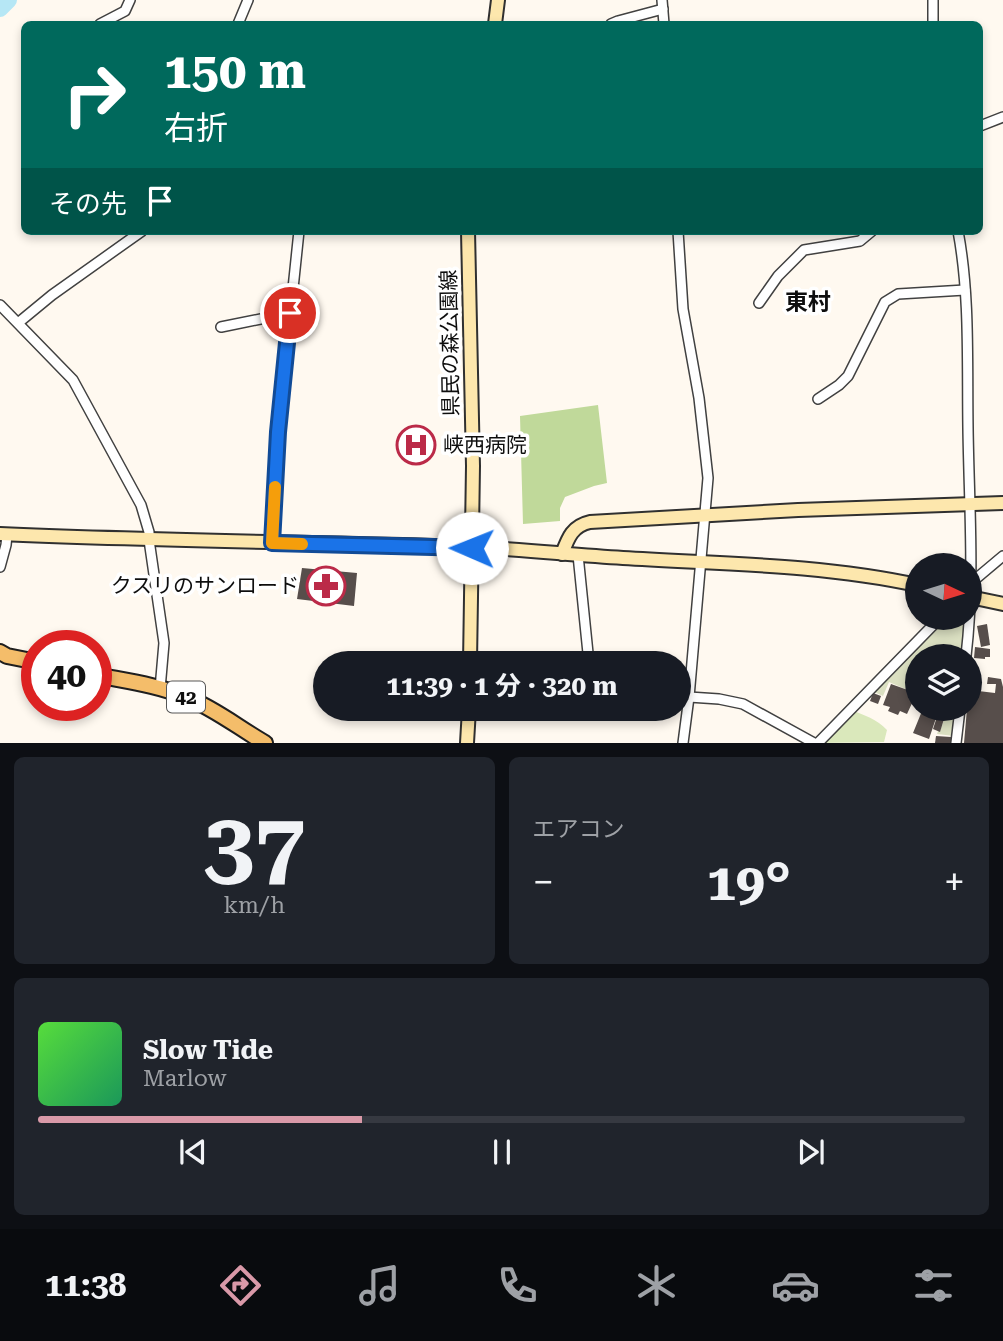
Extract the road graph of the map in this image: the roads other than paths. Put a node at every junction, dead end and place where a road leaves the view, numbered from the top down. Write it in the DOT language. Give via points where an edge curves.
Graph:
graph roads {
  1 [pos="130,0"];
  2 [pos="248,0"];
  3 [pos="491,0"];
  4 [pos="498,0"];
  5 [pos="933,0"];
  6 [pos="663,5"];
  7 [pos="106,21"];
  8 [pos="239,21"];
  9 [pos="494,21"];
  10 [pos="494,21"];
  11 [pos="618,21"];
  12 [pos="933,21"];
  13 [pos="1003,117"];
  14 [pos="983,125"];
  15 [pos="136,235"];
  16 [pos="299,235"];
  17 [pos="468,235"];
  18 [pos="678,235"];
  19 [pos="867,235"];
  20 [pos="959,235"];
  21 [pos="965,290"];
  22 [pos="759,303"];
  23 [pos="0,305"];
  24 [pos="290,313"];
  25 [pos="18,323"];
  26 [pos="221,327"];
  27 [pos="818,398"];
  28 [pos="970,503"];
  29 [pos="1003,503"];
  30 [pos="706,514"];
  31 [pos="3,535"];
  32 [pos="149,540"];
  33 [pos="272,543"];
  34 [pos="472,548"];
  35 [pos="971,553"];
  36 [pos="562,554"];
  37 [pos="578,555"];
  38 [pos="1003,556"];
  39 [pos="701,563"];
  40 [pos="0,567"];
  41 [pos="982,574"];
  42 [pos="905,583"];
  43 [pos="982,599"];
  44 [pos="1003,604"];
  45 [pos="928,630"];
  46 [pos="470,651"];
  47 [pos="588,651"];
  48 [pos="0,652"];
  49 [pos="21,659"];
  50 [pos="691,674"];
  51 [pos="112,678"];
  52 [pos="160,689"];
  53 [pos="691,696"];
  54 [pos="468,721"];
  55 [pos="686,721"];
  56 [pos="959,721"];
  57 [pos="265,743"];
  58 [pos="467,743"];
  59 [pos="683,743"];
  60 [pos="816,743"];
  61 [pos="956,743"];
  1 -- 7 [label="street" via="125,11"];
  2 -- 8 [label="street"];
  3 -- 9 [label="street"];
  4 -- 10 [label="street"];
  5 -- 12 [label="street"];
  6 -- 11 [label="street"];
  13 -- 14 [label="street"];
  15 -- 25 [label="street"];
  16 -- 24 [label="street"];
  17 -- 34 [label="street, 県民の森公園線"];
  18 -- 30 [label="street" via="683,309 708,470"];
  19 -- 22 [label="street" via="860,241 804,250"];
  20 -- 21 [label="street"];
  21 -- 27 [label="street" via="898,295 885,302 848,376"];
  21 -- 28 [label="street"];
  23 -- 25 [label="street"];
  24 -- 26 [label="street"];
  24 -- 33 [label="street"];
  25 -- 32 [label="street" via="73,380 141,505"];
  28 -- 29 [label="street"];
  28 -- 30 [label="street"];
  28 -- 35 [label="street"];
  30 -- 36 [label="street" via="581,524 569,536"];
  30 -- 39 [label="street"];
  31 -- 32 [label="street"];
  31 -- 40 [label="street" via="6,545"];
  32 -- 33 [label="street"];
  32 -- 52 [label="street" via="164,643"];
  33 -- 34 [label="street"];
  34 -- 36 [label="street"];
  34 -- 46 [label="street, 県民の森公園線"];
  36 -- 37 [label="street"];
  37 -- 39 [label="street"];
  37 -- 47 [label="street"];
  38 -- 41 [label="street"];
  39 -- 42 [label="street" via="836,571"];
  39 -- 50 [label="street"];
  43 -- 44 [label="street"];
  45 -- 60 [label="street"];
  48 -- 49 [label="main road"];
  51 -- 52 [label="main road, 42"];
  52 -- 57 [label="main road, 42" via="185,696"];
  53 -- 60 [label="street" via="743,704"];
  54 -- 58 [label="street"];
  55 -- 59 [label="street"];
  56 -- 61 [label="street"];
}
